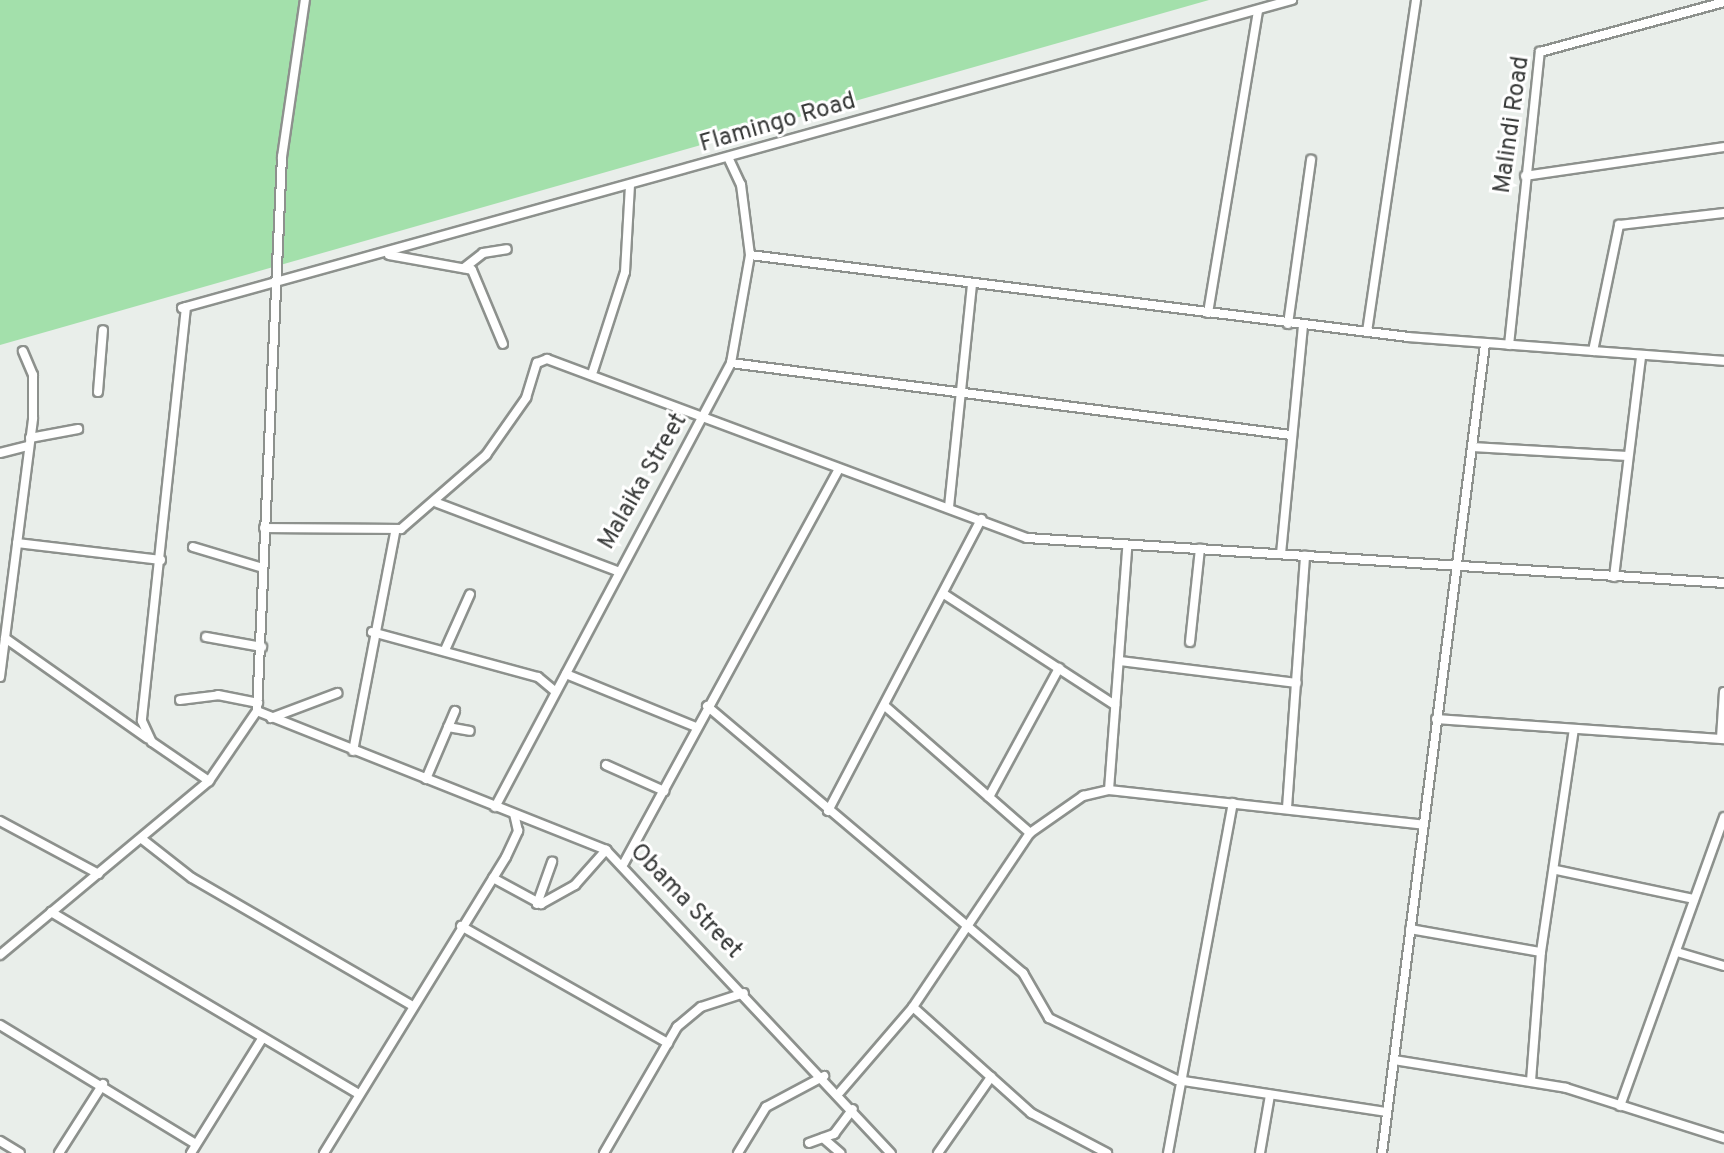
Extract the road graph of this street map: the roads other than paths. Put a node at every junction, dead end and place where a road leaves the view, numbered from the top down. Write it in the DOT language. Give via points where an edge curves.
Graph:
graph roads {
  1 [pos="305,0"];
  2 [pos="1292,0"];
  3 [pos="1416,0"];
  4 [pos="1724,2"];
  5 [pos="1258,10"];
  6 [pos="1724,147"];
  7 [pos="729,159"];
  8 [pos="1311,160"];
  9 [pos="1525,176"];
  10 [pos="630,186"];
  11 [pos="1724,213"];
  12 [pos="507,249"];
  13 [pos="389,255"];
  14 [pos="750,255"];
  15 [pos="464,268"];
  16 [pos="274,284"];
  17 [pos="972,286"];
  18 [pos="1208,313"];
  19 [pos="1288,324"];
  20 [pos="1303,326"];
  21 [pos="103,330"];
  22 [pos="1367,332"];
  23 [pos="503,344"];
  24 [pos="1485,345"];
  25 [pos="1509,345"];
  26 [pos="23,351"];
  27 [pos="1593,351"];
  28 [pos="1641,356"];
  29 [pos="1724,361"];
  30 [pos="731,363"];
  31 [pos="593,371"];
  32 [pos="98,392"];
  33 [pos="959,393"];
  34 [pos="704,416"];
  35 [pos="78,429"];
  36 [pos="1291,435"];
  37 [pos="29,442"];
  38 [pos="1472,447"];
  39 [pos="0,453"];
  40 [pos="1628,456"];
  41 [pos="838,470"];
  42 [pos="437,503"];
  43 [pos="949,507"];
  44 [pos="981,519"];
  45 [pos="264,528"];
  46 [pos="395,532"];
  47 [pos="17,543"];
  48 [pos="193,547"];
  49 [pos="1127,548"];
  50 [pos="1200,549"];
  51 [pos="1281,554"];
  52 [pos="1305,556"];
  53 [pos="161,560"];
  54 [pos="1456,565"];
  55 [pos="263,568"];
  56 [pos="617,571"];
  57 [pos="1614,577"];
  58 [pos="1724,583"];
  59 [pos="470,594"];
  60 [pos="944,594"];
  61 [pos="372,632"];
  62 [pos="206,637"];
  63 [pos="3,642"];
  64 [pos="1190,642"];
  65 [pos="262,647"];
  66 [pos="445,650"];
  67 [pos="1120,661"];
  68 [pos="1059,668"];
  69 [pos="0,675"];
  70 [pos="565,677"];
  71 [pos="548,681"];
  72 [pos="1297,683"];
  73 [pos="556,692"];
  74 [pos="1724,692"];
  75 [pos="337,693"];
  76 [pos="180,700"];
  77 [pos="1115,705"];
  78 [pos="707,706"];
  79 [pos="885,706"];
  80 [pos="257,707"];
  81 [pos="455,711"];
  82 [pos="271,718"];
  83 [pos="1436,719"];
  84 [pos="448,727"];
  85 [pos="696,727"];
  86 [pos="1574,729"];
  87 [pos="470,731"];
  88 [pos="1723,738"];
  89 [pos="148,739"];
  90 [pos="353,751"];
  91 [pos="606,765"];
  92 [pos="426,779"];
  93 [pos="209,781"];
  94 [pos="1109,790"];
  95 [pos="664,791"];
  96 [pos="989,797"];
  97 [pos="1233,803"];
  98 [pos="495,807"];
  99 [pos="1287,808"];
  100 [pos="828,811"];
  101 [pos="514,814"];
  102 [pos="1724,817"];
  103 [pos="0,821"];
  104 [pos="532,821"];
  105 [pos="1424,825"];
  106 [pos="518,831"];
  107 [pos="1030,833"];
  108 [pos="142,839"];
  109 [pos="606,850"];
  110 [pos="552,862"];
  111 [pos="624,863"];
  112 [pos="1556,870"];
  113 [pos="99,874"];
  114 [pos="493,878"];
  115 [pos="1694,899"];
  116 [pos="537,904"];
  117 [pos="51,912"];
  118 [pos="461,926"];
  119 [pos="967,929"];
  120 [pos="1410,929"];
  121 [pos="1541,952"];
  122 [pos="1677,952"];
  123 [pos="0,955"];
  124 [pos="1724,966"];
  125 [pos="744,993"];
  126 [pos="413,1006"];
  127 [pos="913,1007"];
  128 [pos="0,1025"];
  129 [pos="262,1039"];
  130 [pos="668,1043"];
  131 [pos="1394,1060"];
  132 [pos="824,1076"];
  133 [pos="991,1077"];
  134 [pos="1531,1081"];
  135 [pos="1183,1082"];
  136 [pos="103,1084"];
  137 [pos="840,1092"];
  138 [pos="359,1094"];
  139 [pos="1270,1095"];
  140 [pos="1620,1106"];
  141 [pos="853,1109"];
  142 [pos="1386,1112"];
  143 [pos="823,1138"];
  144 [pos="1724,1138"];
  145 [pos="0,1141"];
  146 [pos="809,1143"];
  147 [pos="196,1144"];
  148 [pos="20,1153"];
  149 [pos="59,1153"];
  150 [pos="191,1153"];
  151 [pos="324,1153"];
  152 [pos="604,1153"];
  153 [pos="738,1153"];
  154 [pos="840,1153"];
  155 [pos="891,1153"];
  156 [pos="938,1153"];
  157 [pos="1107,1153"];
  158 [pos="1168,1153"];
  159 [pos="1260,1153"];
  160 [pos="1382,1153"];
  1 -- 16 [label="street" via="282,157"];
  2 -- 5 [label="street, Flamingo Road"];
  3 -- 22 [label="street"];
  4 -- 9 [label="street, Malindi Road" via="1540,52"];
  5 -- 7 [label="street, Flamingo Road"];
  5 -- 18 [label="street"];
  6 -- 9 [label="street"];
  7 -- 10 [label="street, Flamingo Road"];
  7 -- 14 [label="street, Malaika Street"];
  8 -- 19 [label="street"];
  9 -- 25 [label="street, Malindi Road"];
  10 -- 13 [label="street, Flamingo Road"];
  10 -- 31 [label="street" via="625,272"];
  11 -- 27 [label="street" via="1619,225"];
  12 -- 15 [label="street" via="483,253"];
  13 -- 15 [label="street"];
  13 -- 16 [label="street, Flamingo Road"];
  14 -- 17 [label="street"];
  14 -- 30 [label="street, Malaika Street"];
  15 -- 23 [label="street" via="478,275"];
  16 -- 45 [label="street"];
  16 -- 53 [label="street, Flamingo Road" via="184,307"];
  17 -- 18 [label="street"];
  17 -- 33 [label="street"];
  18 -- 19 [label="street"];
  19 -- 20 [label="street"];
  20 -- 22 [label="street"];
  20 -- 36 [label="street"];
  21 -- 32 [label="street"];
  22 -- 24 [label="street"];
  24 -- 25 [label="street"];
  24 -- 38 [label="street"];
  25 -- 27 [label="street"];
  26 -- 37 [label="street" via="34,387"];
  27 -- 28 [label="street"];
  28 -- 29 [label="street"];
  28 -- 40 [label="street"];
  30 -- 33 [label="street"];
  30 -- 34 [label="street, Malaika Street"];
  31 -- 34 [label="street"];
  31 -- 42 [label="street" via="547,359 537,363 511,423"];
  33 -- 36 [label="street"];
  33 -- 43 [label="street"];
  34 -- 41 [label="street"];
  34 -- 56 [label="street, Malaika Street"];
  35 -- 37 [label="street" via="41,430"];
  36 -- 51 [label="street"];
  37 -- 39 [label="street"];
  37 -- 47 [label="street"];
  38 -- 40 [label="street"];
  38 -- 54 [label="street"];
  40 -- 57 [label="street"];
  41 -- 43 [label="street"];
  41 -- 78 [label="street"];
  42 -- 46 [label="street"];
  42 -- 56 [label="street"];
  43 -- 44 [label="street"];
  44 -- 49 [label="street" via="1027,538"];
  44 -- 60 [label="street"];
  45 -- 46 [label="street"];
  45 -- 55 [label="street"];
  46 -- 61 [label="street"];
  47 -- 53 [label="street"];
  47 -- 63 [label="street"];
  48 -- 55 [label="street"];
  49 -- 50 [label="street"];
  49 -- 67 [label="street"];
  50 -- 51 [label="street"];
  50 -- 64 [label="street"];
  51 -- 52 [label="street"];
  52 -- 54 [label="street"];
  52 -- 72 [label="street"];
  53 -- 89 [label="street" via="142,721"];
  54 -- 57 [label="street"];
  54 -- 83 [label="street"];
  55 -- 65 [label="street"];
  56 -- 70 [label="street, Malaika Street"];
  57 -- 58 [label="street"];
  59 -- 66 [label="street"];
  60 -- 68 [label="street"];
  60 -- 79 [label="street"];
  61 -- 66 [label="street"];
  61 -- 90 [label="street"];
  62 -- 65 [label="street"];
  63 -- 69 [label="street"];
  63 -- 89 [label="street"];
  65 -- 80 [label="street"];
  66 -- 71 [label="street"];
  67 -- 72 [label="street"];
  67 -- 77 [label="street"];
  68 -- 77 [label="street"];
  68 -- 96 [label="street"];
  70 -- 71 [label="street"];
  70 -- 73 [label="street, Malaika Street"];
  70 -- 85 [label="street"];
  71 -- 73 [label="street"];
  72 -- 99 [label="street"];
  73 -- 98 [label="street, Malaika Street"];
  74 -- 88 [label="street"];
  75 -- 82 [label="street"];
  76 -- 80 [label="street, Obama Street" via="218,695"];
  77 -- 94 [label="street"];
  78 -- 85 [label="street"];
  78 -- 100 [label="street"];
  79 -- 96 [label="street"];
  79 -- 100 [label="street"];
  80 -- 82 [label="street, Obama Street"];
  80 -- 93 [label="street"];
  81 -- 84 [label="street"];
  82 -- 90 [label="street, Obama Street"];
  83 -- 86 [label="street"];
  83 -- 105 [label="street"];
  84 -- 87 [label="street"];
  84 -- 92 [label="street"];
  85 -- 95 [label="street"];
  86 -- 88 [label="street"];
  86 -- 112 [label="street"];
  89 -- 93 [label="street"];
  90 -- 92 [label="street, Obama Street"];
  91 -- 95 [label="street"];
  92 -- 98 [label="street, Obama Street"];
  93 -- 108 [label="street"];
  94 -- 97 [label="street"];
  94 -- 107 [label="street" via="1065,804"];
  95 -- 111 [label="street"];
  96 -- 107 [label="street"];
  97 -- 99 [label="street"];
  97 -- 135 [label="street"];
  98 -- 101 [label="street, Obama Street"];
  99 -- 105 [label="street"];
  100 -- 119 [label="street"];
  101 -- 104 [label="street, Obama Street"];
  101 -- 106 [label="street"];
  102 -- 115 [label="street"];
  103 -- 113 [label="street"];
  104 -- 106 [label="street"];
  104 -- 109 [label="street, Obama Street"];
  105 -- 120 [label="street"];
  106 -- 114 [label="street"];
  107 -- 119 [label="street"];
  108 -- 113 [label="street"];
  108 -- 126 [label="street" via="192,878"];
  109 -- 111 [label="street, Obama Street"];
  109 -- 116 [label="street" via="575,885"];
  110 -- 116 [label="street"];
  111 -- 125 [label="street, Obama Street"];
  112 -- 115 [label="street"];
  112 -- 121 [label="street"];
  113 -- 117 [label="street"];
  114 -- 116 [label="street"];
  114 -- 118 [label="street"];
  115 -- 122 [label="street"];
  117 -- 123 [label="street"];
  117 -- 129 [label="street"];
  118 -- 126 [label="street"];
  118 -- 130 [label="street"];
  119 -- 127 [label="street"];
  119 -- 135 [label="street" via="1023,973 1049,1018"];
  120 -- 121 [label="street"];
  120 -- 131 [label="street"];
  121 -- 134 [label="street"];
  122 -- 124 [label="street"];
  122 -- 140 [label="street"];
  125 -- 130 [label="street" via="686,1016"];
  125 -- 132 [label="street, Obama Street"];
  126 -- 138 [label="street"];
  127 -- 133 [label="street"];
  127 -- 137 [label="street"];
  128 -- 136 [label="street"];
  129 -- 138 [label="street"];
  129 -- 147 [label="street"];
  130 -- 152 [label="street"];
  131 -- 134 [label="street"];
  131 -- 142 [label="street"];
  132 -- 137 [label="street, Obama Street"];
  132 -- 153 [label="street" via="766,1107"];
  133 -- 156 [label="street"];
  133 -- 157 [label="street" via="1031,1113"];
  134 -- 140 [label="street"];
  135 -- 139 [label="street"];
  135 -- 158 [label="street"];
  136 -- 147 [label="street"];
  136 -- 149 [label="street"];
  137 -- 141 [label="street, Obama Street"];
  138 -- 151 [label="street"];
  139 -- 142 [label="street"];
  139 -- 159 [label="street"];
  140 -- 144 [label="street"];
  141 -- 143 [label="street"];
  141 -- 155 [label="street, Obama Street"];
  142 -- 160 [label="street"];
  143 -- 146 [label="street"];
  143 -- 154 [label="street"];
  145 -- 148 [label="street"];
  147 -- 150 [label="street"];
}
